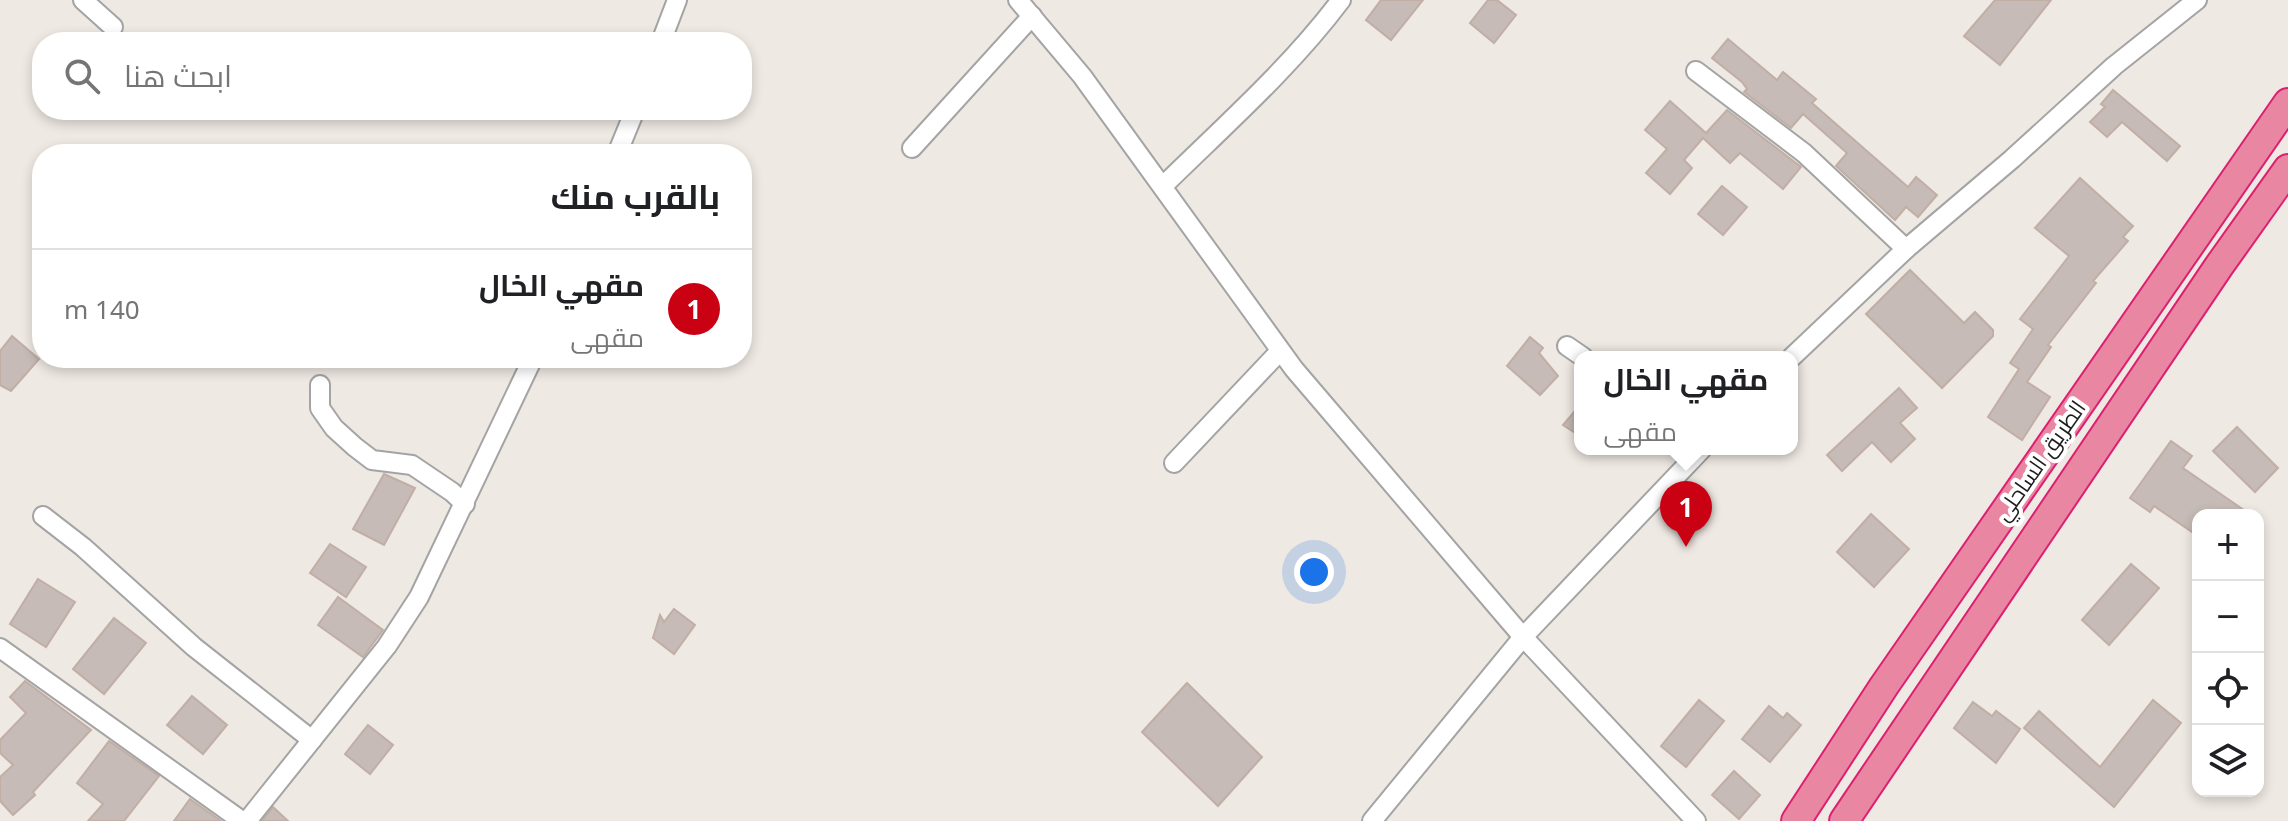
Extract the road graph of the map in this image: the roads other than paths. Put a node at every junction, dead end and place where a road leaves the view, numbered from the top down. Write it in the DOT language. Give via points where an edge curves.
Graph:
graph roads {
  1 [pos="83,0"];
  2 [pos="1018,0"];
  3 [pos="1341,0"];
  4 [pos="2197,0"];
  5 [pos="674,1"];
  6 [pos="1032,16"];
  7 [pos="113,27"];
  8 [pos="664,32"];
  9 [pos="1696,71"];
  10 [pos="2288,103"];
  11 [pos="631,120"];
  12 [pos="621,144"];
  13 [pos="912,148"];
  14 [pos="2288,169"];
  15 [pos="1163,186"];
  16 [pos="1906,249"];
  17 [pos="1567,346"];
  18 [pos="1280,351"];
  19 [pos="1574,351"];
  20 [pos="1798,351"];
  21 [pos="528,368"];
  22 [pos="320,385"];
  23 [pos="1696,455"];
  24 [pos="1174,463"];
  25 [pos="465,504"];
  26 [pos="43,516"];
  27 [pos="1523,637"];
  28 [pos="0,648"];
  29 [pos="312,740"];
  30 [pos="244,821"];
  31 [pos="1372,821"];
  32 [pos="1696,821"];
  33 [pos="1796,821"];
  34 [pos="1844,821"];
  1 -- 7 [label="street"];
  2 -- 6 [label="street"];
  3 -- 15 [label="street" via="1275,76"];
  4 -- 16 [label="street"];
  5 -- 8 [label="street"];
  6 -- 13 [label="street"];
  6 -- 15 [label="street"];
  9 -- 16 [label="street" via="1804,153"];
  10 -- 33 [label="highway, الطريق الساحلي"];
  11 -- 12 [label="street"];
  14 -- 34 [label="highway, الطريق الساحلي"];
  15 -- 18 [label="street"];
  16 -- 20 [label="street"];
  17 -- 19 [label="street"];
  18 -- 24 [label="street"];
  18 -- 27 [label="street"];
  21 -- 25 [label="street"];
  22 -- 25 [label="street" via="320,408 355,447 372,460 412,465"];
  23 -- 27 [label="street"];
  25 -- 29 [label="street" via="419,597"];
  26 -- 29 [label="street" via="194,647"];
  27 -- 31 [label="street"];
  27 -- 32 [label="street"];
  28 -- 30 [label="street"];
  29 -- 30 [label="street"];
}
